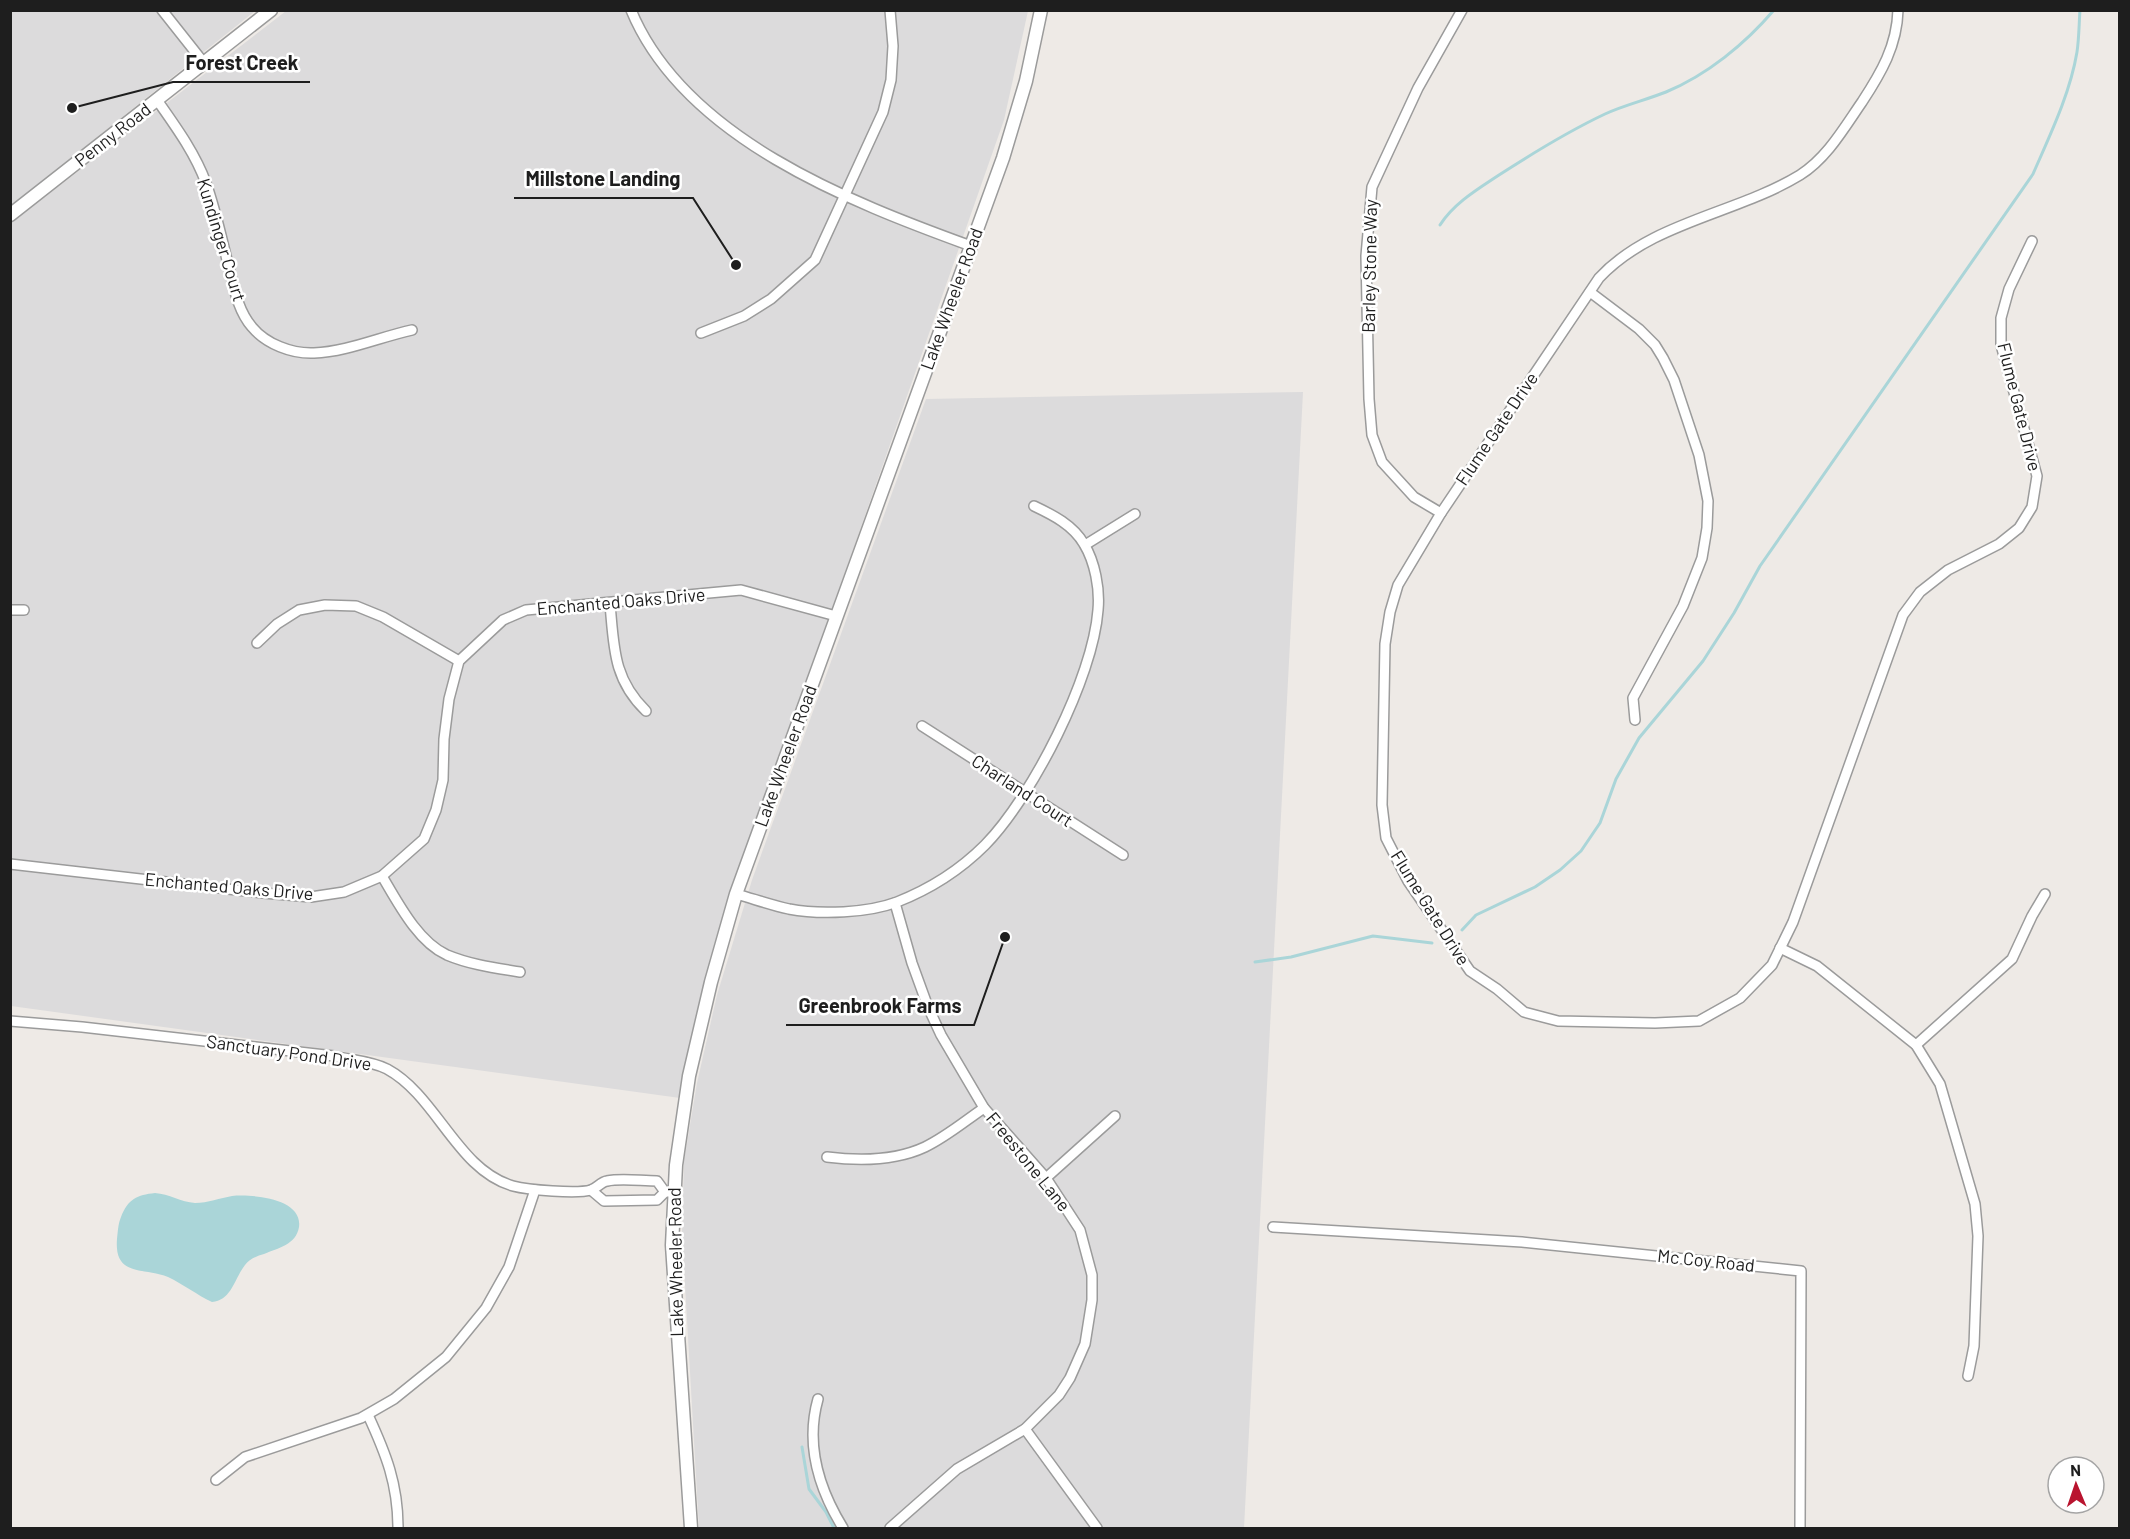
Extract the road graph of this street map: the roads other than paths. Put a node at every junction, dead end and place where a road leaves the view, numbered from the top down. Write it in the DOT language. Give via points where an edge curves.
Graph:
graph roads {
  1 [pos="162,10"];
  2 [pos="271,10"];
  3 [pos="631,10"];
  4 [pos="890,10"];
  5 [pos="1041,10"];
  6 [pos="1462,10"];
  7 [pos="1898,10"];
  8 [pos="204,63"];
  9 [pos="157,100"];
  10 [pos="844,196"];
  11 [pos="10,215"];
  12 [pos="2032,241"];
  13 [pos="971,246"];
  14 [pos="1590,292"];
  15 [pos="412,330"];
  16 [pos="701,333"];
  17 [pos="1034,506"];
  18 [pos="1441,513"];
  19 [pos="1135,514"];
  20 [pos="1085,545"];
  21 [pos="610,604"];
  22 [pos="10,610"];
  23 [pos="24,610"];
  24 [pos="836,616"];
  25 [pos="257,643"];
  26 [pos="459,661"];
  27 [pos="646,711"];
  28 [pos="1635,720"];
  29 [pos="922,726"];
  30 [pos="1026,794"];
  31 [pos="1123,855"];
  32 [pos="10,864"];
  33 [pos="382,876"];
  34 [pos="736,894"];
  35 [pos="2045,894"];
  36 [pos="895,903"];
  37 [pos="1780,948"];
  38 [pos="520,972"];
  39 [pos="10,1021"];
  40 [pos="1916,1045"];
  41 [pos="984,1108"];
  42 [pos="1115,1116"];
  43 [pos="827,1157"];
  44 [pos="1046,1178"];
  45 [pos="536,1190"];
  46 [pos="591,1190"];
  47 [pos="669,1192"];
  48 [pos="1273,1227"];
  49 [pos="1968,1376"];
  50 [pos="818,1399"];
  51 [pos="368,1415"];
  52 [pos="1025,1429"];
  53 [pos="216,1480"];
  54 [pos="398,1528"];
  55 [pos="691,1528"];
  56 [pos="843,1528"];
  57 [pos="890,1528"];
  58 [pos="1097,1528"];
  59 [pos="1800,1528"];
  1 -- 8 [label="street"];
  2 -- 8 [label="street, Penny Road"];
  3 -- 10 [label="street" via="638,29 661,64 709,112 778,160"];
  4 -- 10 [label="street" via="891,80 883,112"];
  5 -- 13 [label="street, Lake Wheeler Road" via="1016,120"];
  6 -- 18 [label="street, Barley Stone Way" via="1418,88 1372,187 1366,256 1372,435 1382,462 1414,497"];
  7 -- 14 [label="street, Flume Gate Drive" via="1898,26 1884,65 1818,161 1773,188 1633,249 1611,265"];
  8 -- 9 [label="street, Penny Road"];
  9 -- 11 [label="street, Penny Road"];
  9 -- 15 [label="street, Kundinger Court" via="192,153 205,182 236,295 244,316 259,334 290,350 313,353"];
  10 -- 13 [label="street"];
  10 -- 16 [label="street" via="815,260 771,299 744,316"];
  12 -- 37 [label="street, Flume Gate Drive" via="2009,289 2001,318 2001,345 2037,476 2032,507 2019,528 1999,544 1948,570 1920,592 1903,615 1793,922"];
  13 -- 24 [label="street, Lake Wheeler Road"];
  14 -- 18 [label="street, Flume Gate Drive"];
  14 -- 28 [label="street" via="1640,329 1663,358 1699,455 1708,501 1702,558 1683,606 1633,698"];
  17 -- 20 [label="street" via="1054,515"];
  18 -- 37 [label="street, Flume Gate Drive" via="1398,585 1390,612 1385,644 1382,805 1386,838 1408,881 1470,971 1524,1012 1558,1021 1699,1021 1740,999 1772,965"];
  19 -- 20 [label="street"];
  20 -- 30 [label="street" via="1097,586 1095,630 1074,696"];
  21 -- 24 [label="street, Enchanted Oaks Drive" via="741,590"];
  21 -- 26 [label="street, Enchanted Oaks Drive" via="526,610 503,620"];
  21 -- 27 [label="street" via="616,661 632,698"];
  22 -- 23 [label="street"];
  24 -- 34 [label="street, Lake Wheeler Road"];
  25 -- 26 [label="street" via="299,610 325,605 356,606 383,617"];
  26 -- 33 [label="street, Enchanted Oaks Drive" via="449,699 443,780 435,810 424,839"];
  29 -- 30 [label="street, Charland Court"];
  30 -- 31 [label="street, Charland Court"];
  30 -- 36 [label="street" via="971,859 934,884"];
  32 -- 33 [label="street, Enchanted Oaks Drive" via="311,897 344,892"];
  33 -- 38 [label="street" via="422,936 445,954 479,966"];
  34 -- 36 [label="street" via="790,909 820,911 854,911"];
  34 -- 47 [label="street, Lake Wheeler Road" via="689,1076"];
  35 -- 40 [label="street" via="2012,959"];
  36 -- 41 [label="street, Freestone Lane" via="928,1007"];
  37 -- 40 [label="street" via="1817,966"];
  39 -- 45 [label="street, Sanctuary Pond Drive" via="334,1056 375,1064 404,1082 472,1160 495,1178"];
  40 -- 49 [label="street" via="1940,1084 1975,1204 1978,1236 1974,1346"];
  41 -- 43 [label="street" via="924,1147 896,1156 872,1160"];
  41 -- 44 [label="street, Freestone Lane"];
  42 -- 44 [label="street"];
  44 -- 52 [label="street, Freestone Lane" via="1080,1230 1092,1275 1092,1300 1085,1344 1077,1364 1059,1395"];
  45 -- 46 [label="street, Sanctuary Pond Drive"];
  45 -- 51 [label="street" via="509,1266 486,1308 446,1357"];
  46 -- 47 [label="street, Sanctuary Pond Drive" via="604,1201 657,1200"];
  46 -- 47 [label="street, Sanctuary Pond Drive" via="606,1181 657,1181"];
  47 -- 55 [label="street, Lake Wheeler Road"];
  48 -- 59 [label="street, Mc Coy Road" via="1522,1242 1801,1271"];
  50 -- 56 [label="street" via="813,1417 817,1472"];
  51 -- 53 [label="street" via="245,1457"];
  51 -- 54 [label="street" via="394,1479"];
  52 -- 57 [label="street, Freestone Lane" via="957,1469"];
  52 -- 58 [label="street"];
}
